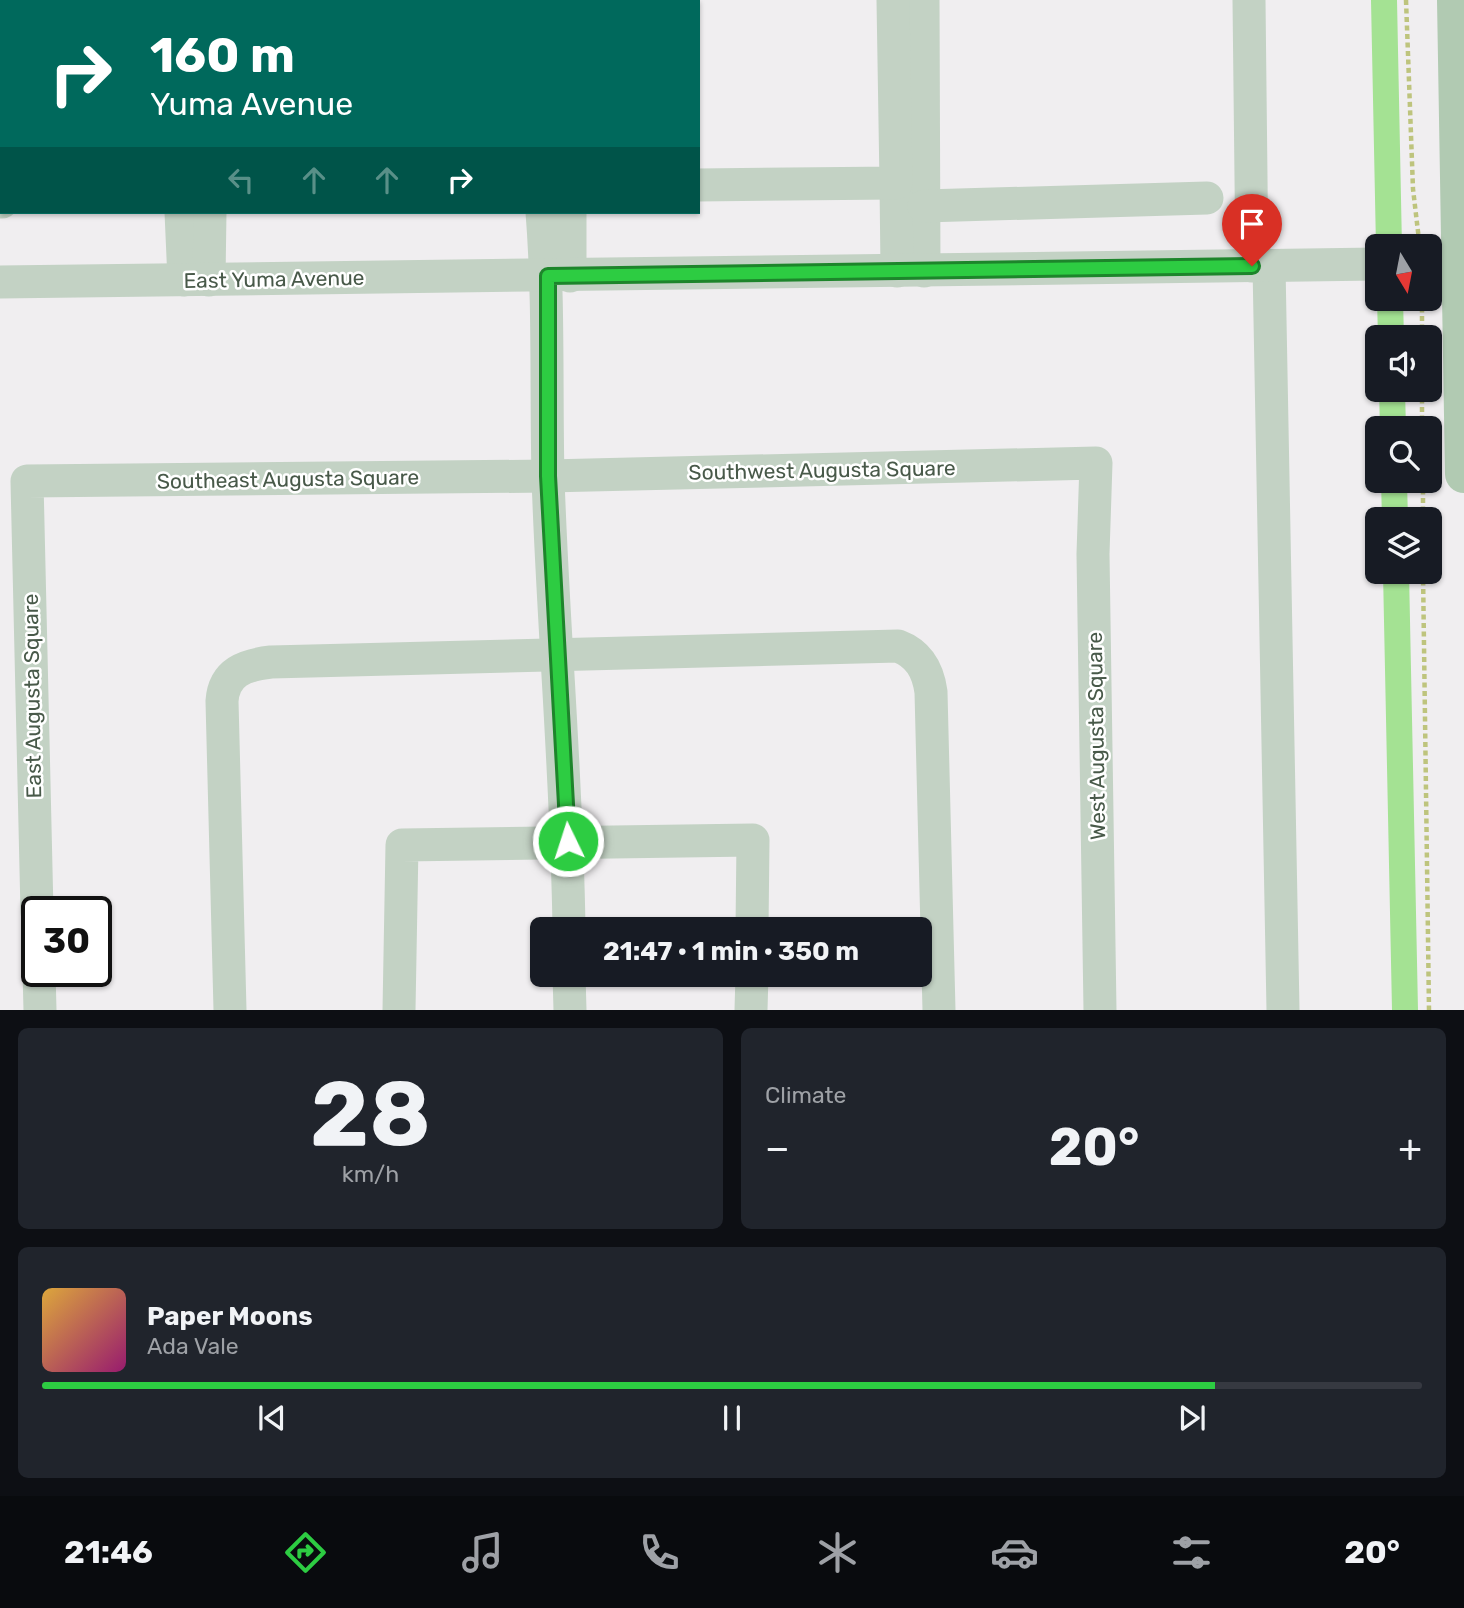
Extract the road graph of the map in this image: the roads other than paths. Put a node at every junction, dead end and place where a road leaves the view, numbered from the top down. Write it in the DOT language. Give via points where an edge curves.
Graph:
graph roads {
  1 [pos="893,0"];
  2 [pos="923,0"];
  3 [pos="1250,0"];
  4 [pos="1456,0"];
  5 [pos="895,183"];
  6 [pos="700,185"];
  7 [pos="1206,198"];
  8 [pos="924,206"];
  9 [pos="181,214"];
  10 [pos="211,214"];
  11 [pos="543,214"];
  12 [pos="570,214"];
  13 [pos="1438,234"];
  14 [pos="1365,264"];
  15 [pos="1260,266"];
  16 [pos="910,271"];
  17 [pos="559,276"];
  18 [pos="196,280"];
  19 [pos="0,282"];
  20 [pos="1442,302"];
  21 [pos="1096,463"];
  22 [pos="1464,474"];
  23 [pos="548,476"];
  24 [pos="27,481"];
  25 [pos="556,656"];
  26 [pos="568,841"];
  27 [pos="37,896"];
  28 [pos="569,917"];
  29 [pos="752,917"];
  30 [pos="39,987"];
  31 [pos="569,987"];
  32 [pos="752,987"];
  33 [pos="40,1010"];
  34 [pos="230,1010"];
  35 [pos="399,1010"];
  36 [pos="570,1010"];
  37 [pos="751,1010"];
  38 [pos="939,1010"];
  39 [pos="1100,1010"];
  40 [pos="1283,1010"];
  1 -- 5 [label="street"];
  2 -- 8 [label="street"];
  3 -- 15 [label="street"];
  4 -- 13 [label="main road"];
  5 -- 6 [label="street"];
  5 -- 16 [label="street"];
  7 -- 8 [label="street"];
  8 -- 16 [label="street"];
  9 -- 18 [label="street"];
  10 -- 18 [label="street"];
  11 -- 17 [label="street"];
  12 -- 17 [label="street"];
  14 -- 15 [label="street, East Yuma Avenue"];
  15 -- 16 [label="street, East Yuma Avenue"];
  15 -- 40 [label="street"];
  16 -- 17 [label="street, East Yuma Avenue"];
  17 -- 18 [label="street, East Yuma Avenue"];
  17 -- 23 [label="street"];
  18 -- 19 [label="street, East Yuma Avenue"];
  20 -- 22 [label="main road"];
  21 -- 23 [label="street, Southwest Augusta Square"];
  21 -- 39 [label="street, West Augusta Square" via="1093,554"];
  23 -- 24 [label="street, Southeast Augusta Square"];
  23 -- 25 [label="street"];
  24 -- 27 [label="street, East Augusta Square"];
  25 -- 26 [label="street"];
  25 -- 34 [label="street" via="271,662 247,666 227,681 222,701"];
  25 -- 38 [label="street" via="898,646 918,658 929,679 933,708"];
  26 -- 28 [label="street"];
  26 -- 29 [label="street" via="753,840"];
  26 -- 35 [label="street" via="402,845"];
  30 -- 33 [label="street"];
  31 -- 36 [label="street"];
  32 -- 37 [label="street"];
}
